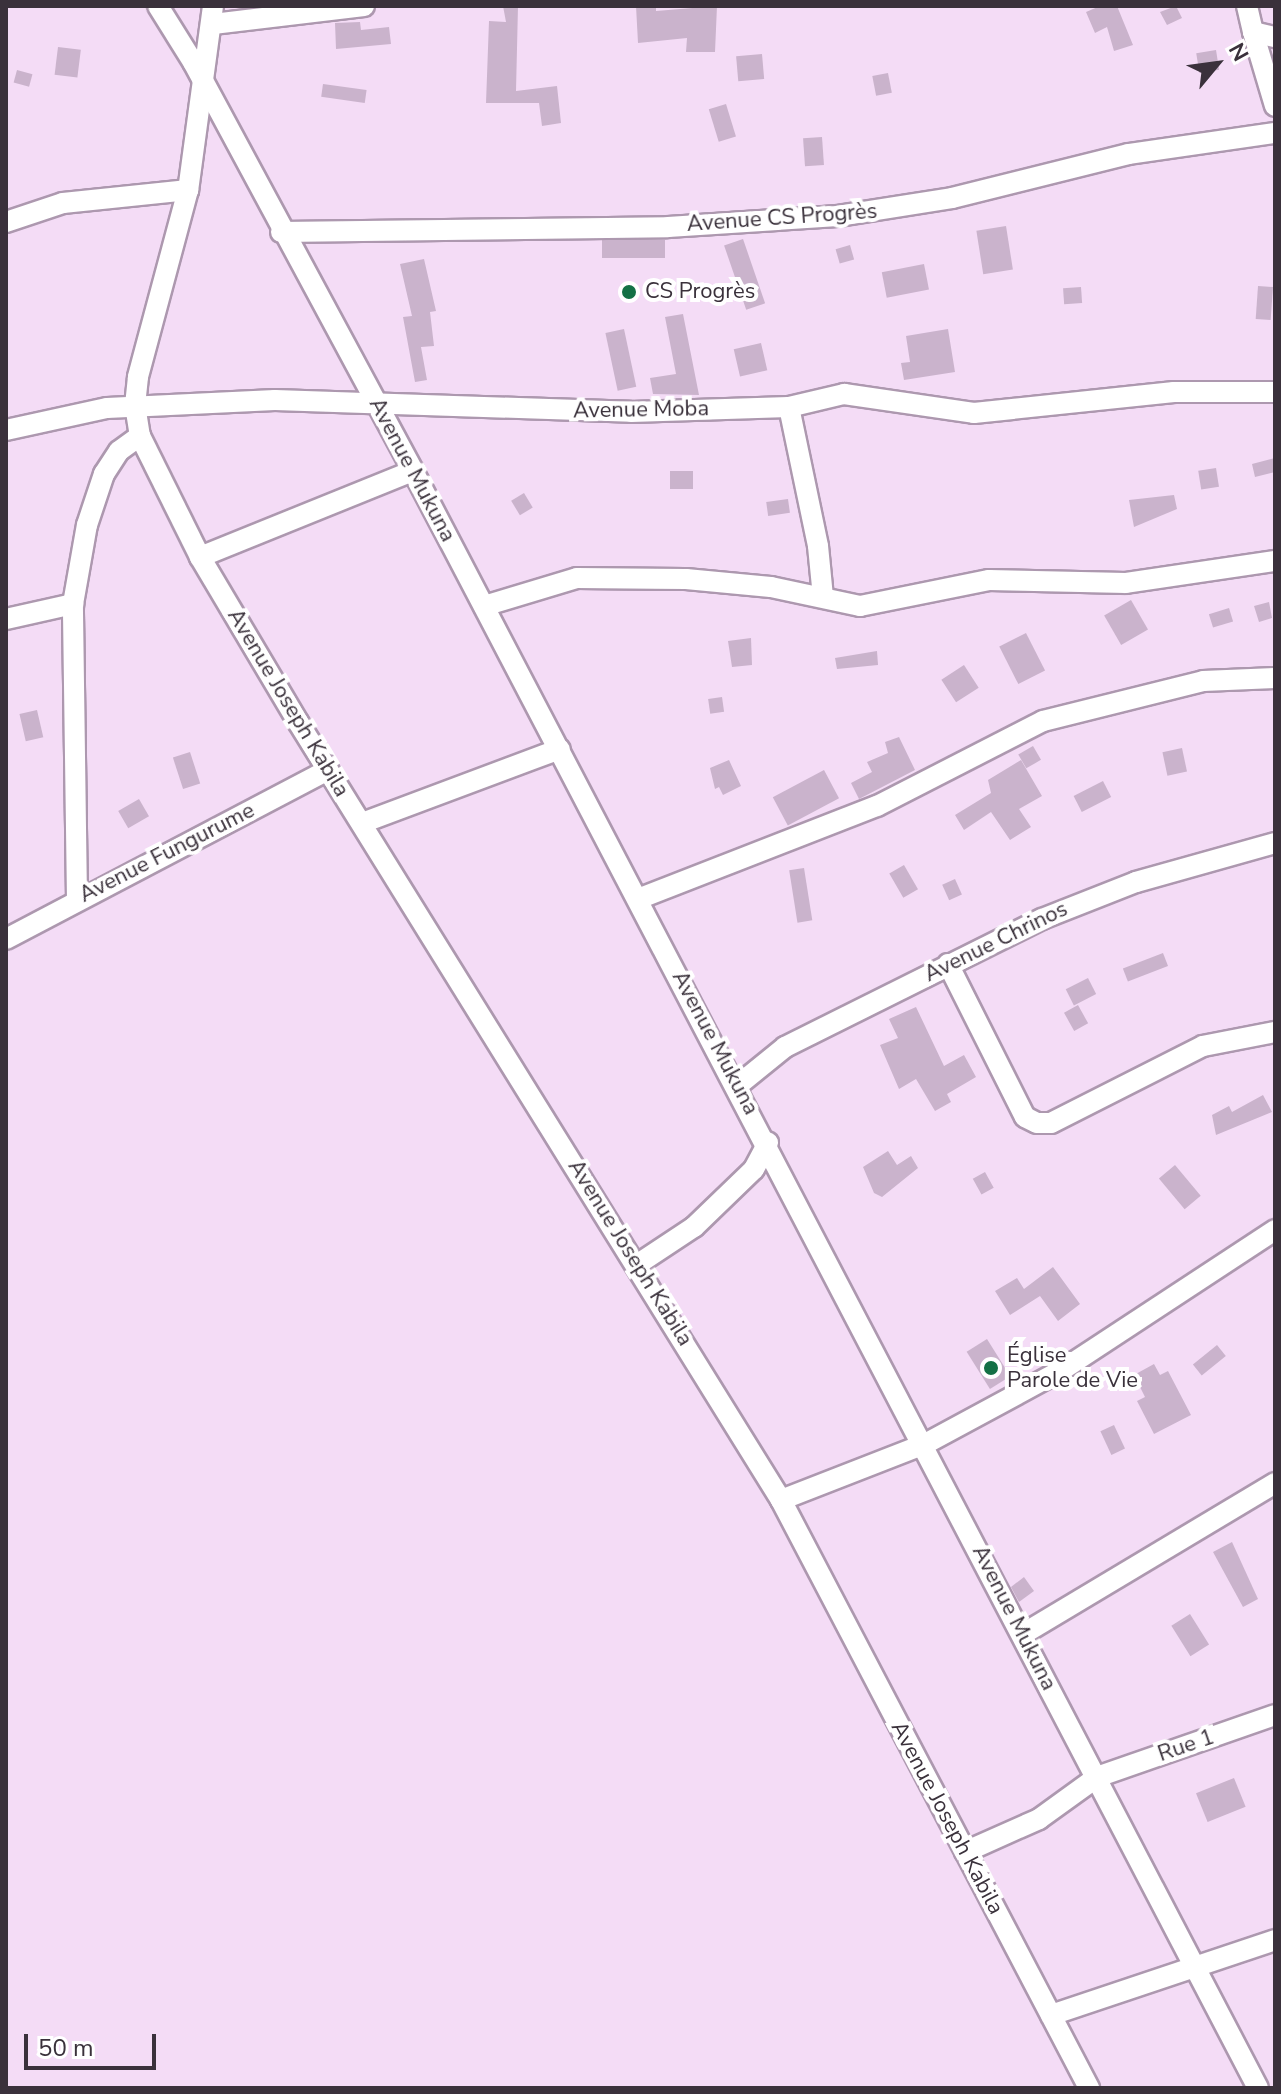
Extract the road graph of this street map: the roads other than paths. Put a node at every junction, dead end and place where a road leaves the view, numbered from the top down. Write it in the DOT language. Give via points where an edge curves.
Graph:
graph roads {
  1 [pos="158,6"];
  2 [pos="364,6"];
  3 [pos="1247,6"];
  4 [pos="213,15"];
  5 [pos="1253,32"];
  6 [pos="1275,37"];
  7 [pos="206,85"];
  8 [pos="1275,106"];
  9 [pos="1275,133"];
  10 [pos="188,190"];
  11 [pos="6,222"];
  12 [pos="281,232"];
  13 [pos="1275,392"];
  14 [pos="374,400"];
  15 [pos="135,405"];
  16 [pos="789,407"];
  17 [pos="6,430"];
  18 [pos="140,436"];
  19 [pos="413,471"];
  20 [pos="200,557"];
  21 [pos="1275,561"];
  22 [pos="823,597"];
  23 [pos="73,604"];
  24 [pos="484,606"];
  25 [pos="6,619"];
  26 [pos="1275,678"];
  27 [pos="560,749"];
  28 [pos="328,770"];
  29 [pos="362,823"];
  30 [pos="1275,843"];
  31 [pos="77,899"];
  32 [pos="638,899"];
  33 [pos="6,939"];
  34 [pos="948,964"];
  35 [pos="1275,1032"];
  36 [pos="737,1086"];
  37 [pos="768,1143"];
  38 [pos="1275,1230"];
  39 [pos="638,1264"];
  40 [pos="925,1444"];
  41 [pos="1275,1483"];
  42 [pos="781,1500"];
  43 [pos="1023,1634"];
  44 [pos="1275,1715"];
  45 [pos="1097,1777"];
  46 [pos="965,1852"];
  47 [pos="1275,1940"];
  48 [pos="1195,1966"];
  49 [pos="1051,2015"];
  50 [pos="1089,2088"];
  51 [pos="1258,2088"];
  1 -- 7 [label="street, Avenue Mukuna"];
  2 -- 4 [label="street"];
  3 -- 5 [label="street"];
  4 -- 7 [label="street, Avenue Joseph Kabila"];
  5 -- 6 [label="street"];
  5 -- 8 [label="street"];
  7 -- 10 [label="street, Avenue Joseph Kabila"];
  7 -- 12 [label="street, Avenue Mukuna"];
  9 -- 12 [label="street, Avenue CS Progrès" via="1129,154 952,198 838,216 668,227"];
  10 -- 11 [label="street" via="63,203"];
  10 -- 15 [label="street, Avenue Joseph Kabila"];
  12 -- 14 [label="street, Avenue Mukuna"];
  13 -- 16 [label="street, Avenue Moba" via="1174,392 1000,412 844,394"];
  14 -- 15 [label="street, Avenue Moba"];
  14 -- 16 [label="street, Avenue Moba" via="580,412"];
  14 -- 19 [label="street, Avenue Mukuna"];
  15 -- 17 [label="street, Avenue Moba" via="76,412"];
  15 -- 18 [label="street, Avenue Joseph Kabila"];
  16 -- 22 [label="street" via="818,546"];
  18 -- 20 [label="street, Avenue Joseph Kabila"];
  18 -- 23 [label="street" via="119,451 104,474 87,525"];
  19 -- 20 [label="street"];
  19 -- 24 [label="street, Avenue Mukuna"];
  20 -- 28 [label="street, Avenue Joseph Kabila"];
  21 -- 22 [label="street" via="1126,583 989,580 860,606"];
  22 -- 24 [label="street" via="686,579 577,578"];
  23 -- 25 [label="street"];
  23 -- 31 [label="street"];
  24 -- 27 [label="street, Avenue Mukuna"];
  26 -- 32 [label="street" via="1203,681 1043,721 877,806"];
  27 -- 29 [label="street"];
  27 -- 32 [label="street, Avenue Mukuna"];
  28 -- 29 [label="street, Avenue Joseph Kabila"];
  28 -- 31 [label="street, Avenue Fungurume"];
  29 -- 39 [label="street, Avenue Joseph Kabila"];
  30 -- 34 [label="street, Avenue Chrinos" via="1089,898"];
  31 -- 33 [label="street, Avenue Fungurume"];
  32 -- 36 [label="street, Avenue Mukuna"];
  34 -- 35 [label="street" via="1025,1117 1037,1123 1051,1123 1203,1046"];
  34 -- 36 [label="street, Avenue Chrinos" via="785,1047"];
  36 -- 37 [label="street, Avenue Mukuna"];
  37 -- 39 [label="street" via="754,1169 694,1227"];
  37 -- 40 [label="street, Avenue Mukuna"];
  38 -- 40 [label="street" via="1062,1370"];
  39 -- 42 [label="street, Avenue Joseph Kabila"];
  40 -- 42 [label="street"];
  40 -- 43 [label="street, Avenue Mukuna"];
  41 -- 43 [label="street"];
  42 -- 46 [label="street, Avenue Joseph Kabila"];
  43 -- 45 [label="street, Avenue Mukuna"];
  44 -- 45 [label="street, Rue 1"];
  45 -- 46 [label="street, Rue 1" via="1039,1819"];
  45 -- 48 [label="street, Avenue Mukuna"];
  46 -- 49 [label="street, Avenue Joseph Kabila"];
  47 -- 48 [label="street"];
  48 -- 49 [label="street"];
  48 -- 51 [label="street, Avenue Mukuna"];
  49 -- 50 [label="street, Avenue Joseph Kabila"];
}
